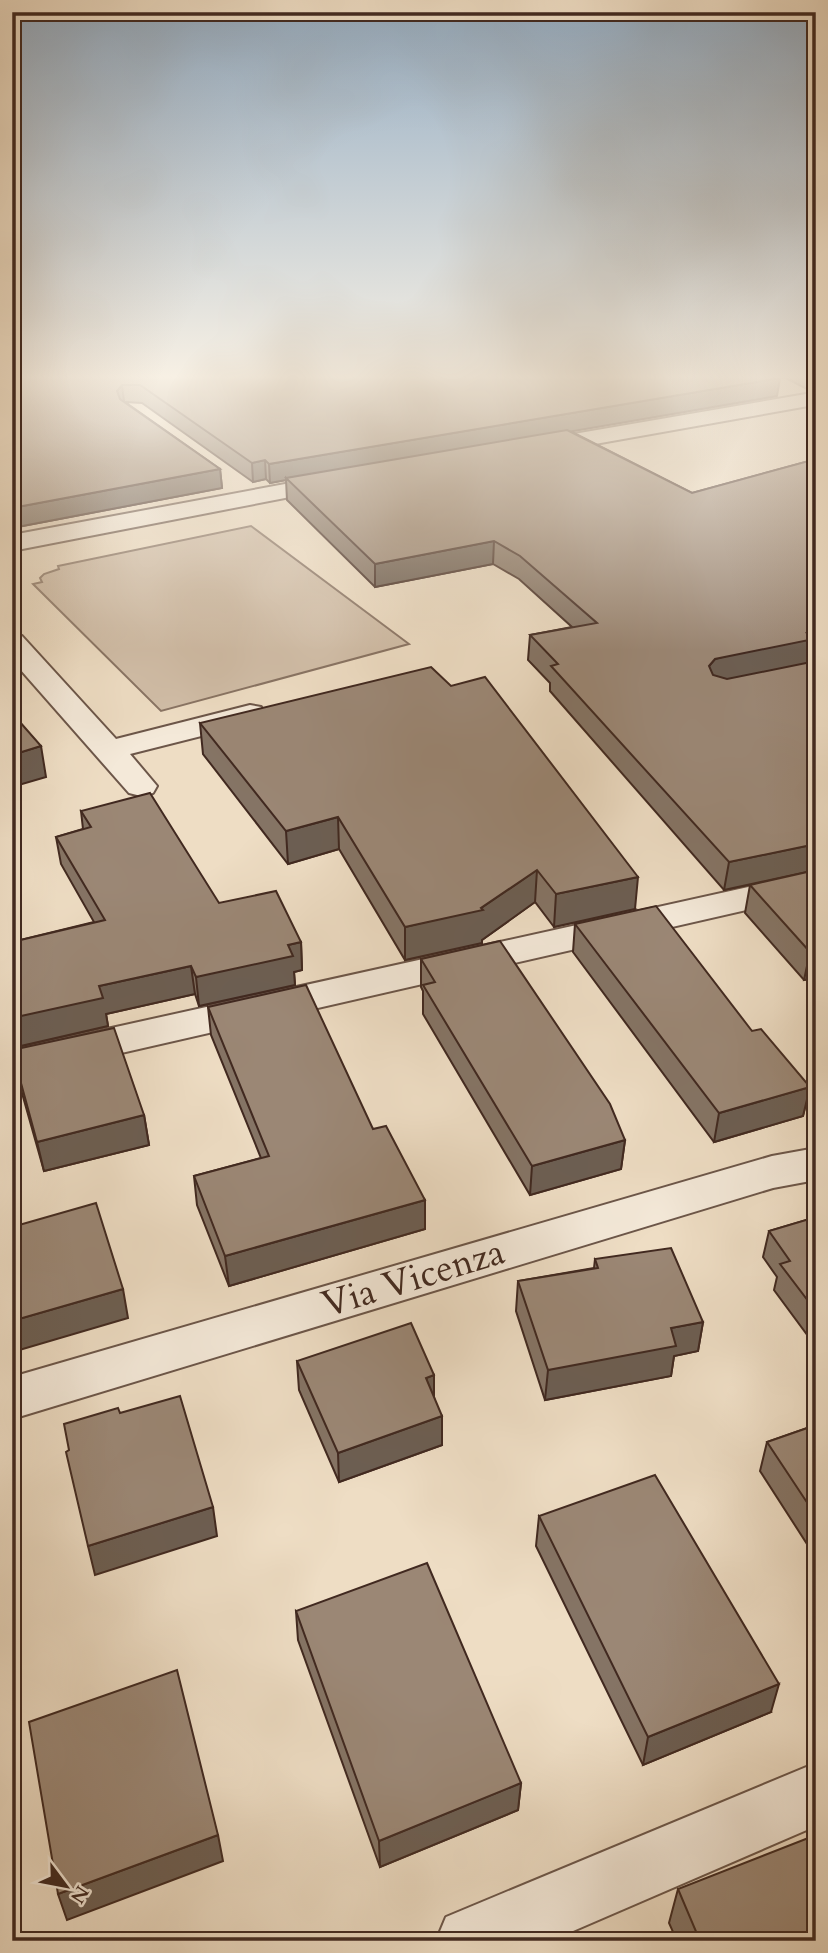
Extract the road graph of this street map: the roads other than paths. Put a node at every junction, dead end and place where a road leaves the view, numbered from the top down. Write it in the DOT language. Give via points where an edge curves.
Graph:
graph roads {
  1 [pos="361,478"];
  2 [pos="231,481"];
  3 [pos="253,496"];
  4 [pos="17,535"];
  5 [pos="12,642"];
  6 [pos="272,709"];
  7 [pos="110,750"];
  8 [pos="141,786"];
  9 [pos="816,883"];
  10 [pos="12,1064"];
  11 [pos="816,1164"];
  12 [pos="12,1398"];
  13 [pos="816,1794"];
  14 [pos="470,1941"];
  1 -- 3 [label="street"];
  2 -- 3 [label="street"];
  3 -- 4 [label="street"];
  5 -- 7 [label="street"];
  6 -- 7 [label="street"];
  7 -- 8 [label="street"];
  9 -- 10 [label="street"];
  11 -- 12 [label="street, Via Vicenza" via="772,1172"];
  13 -- 14 [label="street"];
}
